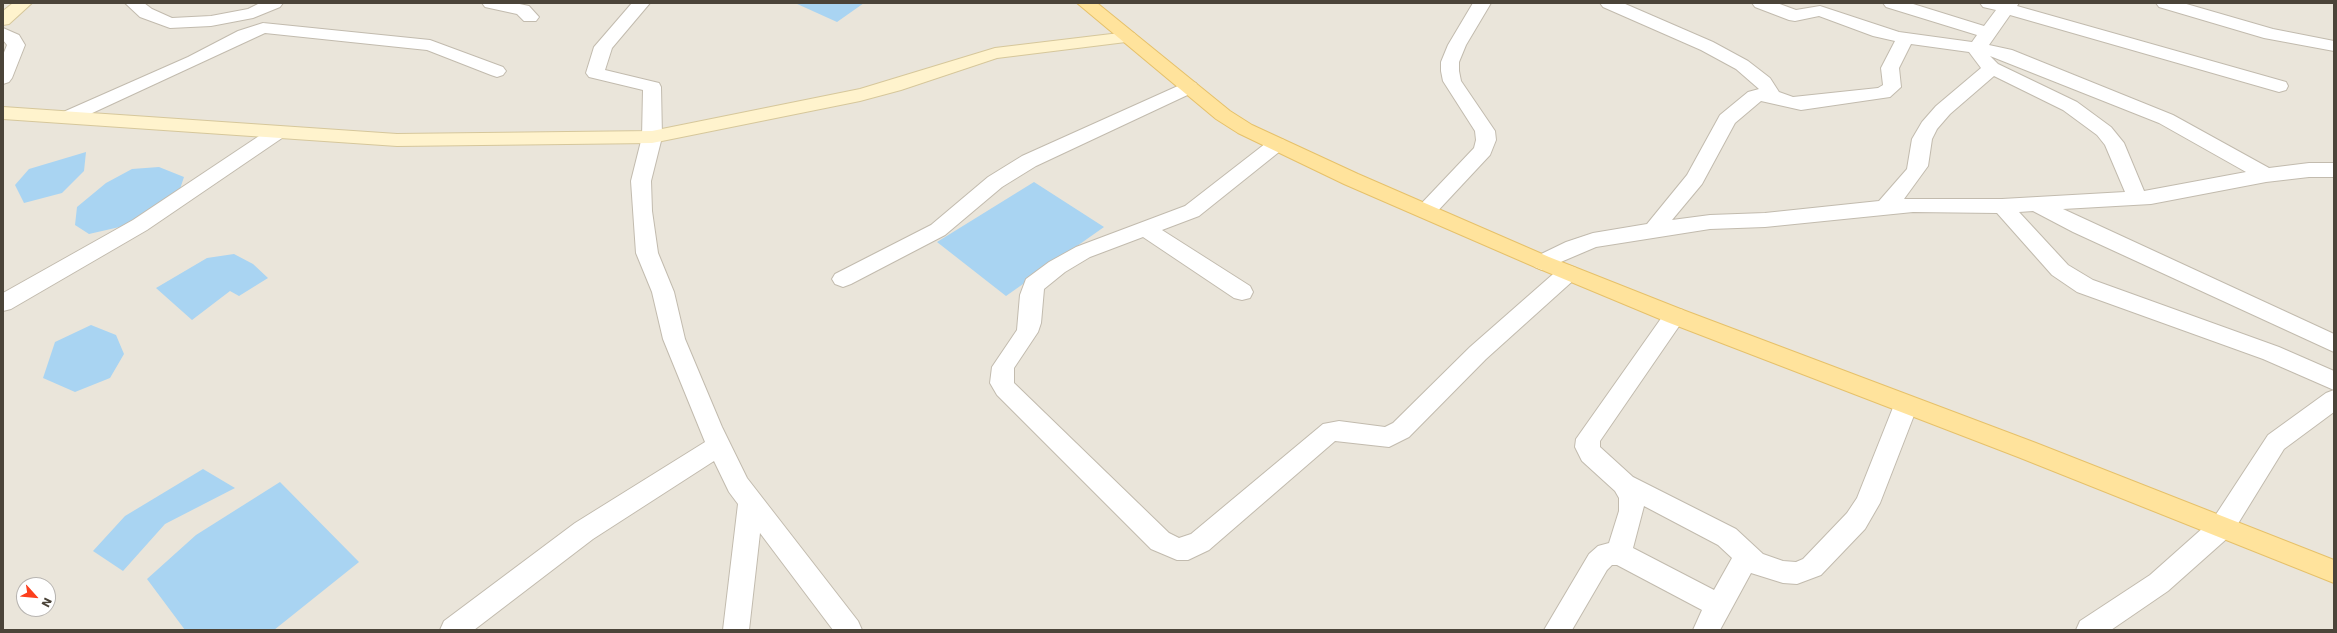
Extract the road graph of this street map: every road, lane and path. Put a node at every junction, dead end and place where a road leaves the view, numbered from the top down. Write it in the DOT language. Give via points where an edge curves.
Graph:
graph roads {
  1 [pos="134,3"];
  2 [pos="274,3"];
  3 [pos="491,3"];
  4 [pos="641,3"];
  5 [pos="1086,3"];
  6 [pos="1482,3"];
  7 [pos="1609,3"];
  8 [pos="1761,3"];
  9 [pos="1892,3"];
  10 [pos="1988,3"];
  11 [pos="2165,3"];
  12 [pos="24,4"];
  13 [pos="2008,6"];
  14 [pos="253,13"];
  15 [pos="530,17"];
  16 [pos="3,20"];
  17 [pos="3,33"];
  18 [pos="244,35"];
  19 [pos="1128,37"];
  20 [pos="1905,38"];
  21 [pos="1982,40"];
  22 [pos="2334,46"];
  23 [pos="1992,68"];
  24 [pos="497,71"];
  25 [pos="3,78"];
  26 [pos="2279,86"];
  27 [pos="1189,87"];
  28 [pos="1771,95"];
  29 [pos="3,113"];
  30 [pos="68,117"];
  31 [pos="278,132"];
  32 [pos="652,136"];
  33 [pos="1278,144"];
  34 [pos="2334,170"];
  35 [pos="2266,175"];
  36 [pos="2137,197"];
  37 [pos="2035,204"];
  38 [pos="2002,206"];
  39 [pos="1886,207"];
  40 [pos="1426,212"];
  41 [pos="1145,229"];
  42 [pos="1654,230"];
  43 [pos="1542,262"];
  44 [pos="1568,273"];
  45 [pos="842,279"];
  46 [pos="1242,292"];
  47 [pos="3,303"];
  48 [pos="1675,316"];
  49 [pos="2334,344"];
  50 [pos="2334,381"];
  51 [pos="2334,399"];
  52 [pos="1906,405"];
  53 [pos="719,446"];
  54 [pos="1624,484"];
  55 [pos="751,503"];
  56 [pos="2222,527"];
  57 [pos="1618,554"];
  58 [pos="1754,562"];
  59 [pos="2334,572"];
  60 [pos="1719,606"];
  61 [pos="453,630"];
  62 [pos="736,630"];
  63 [pos="850,630"];
  64 [pos="1557,630"];
  65 [pos="1706,630"];
  66 [pos="2090,630"];
  1 -- 14 [label="street" via="146,13 170,23 211,21"];
  2 -- 14 [label="street"];
  3 -- 15 [label="street" via="523,10"];
  4 -- 32 [label="street" via="603,48 595,73 652,87"];
  5 -- 19 [label="main road"];
  6 -- 40 [label="street" via="1457,45 1450,62 1450,71 1452,81 1485,131 1486,140 1483,150"];
  7 -- 28 [label="street" via="1707,46 1742,65 1764,82"];
  8 -- 20 [label="street" via="1795,16 1812,11 1830,13 1879,32"];
  9 -- 21 [label="street"];
  10 -- 13 [label="street"];
  11 -- 22 [label="street" via="2270,34"];
  12 -- 16 [label="street"];
  13 -- 21 [label="street"];
  13 -- 26 [label="street"];
  14 -- 18 [label="street"];
  17 -- 25 [label="street" via="16,45"];
  18 -- 24 [label="street" via="254,30 276,28 430,45"];
  18 -- 30 [label="street" via="194,61"];
  19 -- 27 [label="main road"];
  19 -- 32 [label="street" via="996,53 860,95"];
  20 -- 21 [label="street"];
  20 -- 28 [label="street" via="1890,68 1892,87 1883,93 1801,104"];
  21 -- 23 [label="street" via="1981,58"];
  21 -- 35 [label="street" via="2006,54 2166,119"];
  23 -- 36 [label="street" via="2070,106 2104,131 2114,143"];
  23 -- 39 [label="street" via="1929,126 1922,138 1915,172"];
  27 -- 33 [label="main road" via="1222,115"];
  27 -- 45 [label="street" via="1029,161 995,182 938,230"];
  28 -- 42 [label="street" via="1754,96 1727,119 1695,179"];
  29 -- 30 [label="street"];
  30 -- 31 [label="street"];
  31 -- 32 [label="street" via="397,140"];
  31 -- 47 [label="street" via="140,225"];
  32 -- 53 [label="street" via="641,181 647,252 662,292 674,339"];
  33 -- 40 [label="main road"];
  33 -- 41 [label="street" via="1192,212"];
  34 -- 35 [label="street"];
  35 -- 36 [label="street" via="2151,197"];
  36 -- 37 [label="street"];
  37 -- 38 [label="street"];
  37 -- 49 [label="street"];
  38 -- 39 [label="street"];
  38 -- 50 [label="street" via="2060,270 2085,286 2271,353"];
  39 -- 42 [label="street" via="1765,220 1710,222"];
  40 -- 43 [label="main road"];
  41 -- 44 [label="street" via="1083,252 1056,267 1034,285 1030,295 1030,323 1003,367 1002,383 1004,389 1160,541 1177,549 1188,549 1200,542 1331,431 1389,437 1401,430 1478,353"];
  41 -- 46 [label="street"];
  42 -- 43 [label="street" via="1593,240"];
  43 -- 44 [label="main road"];
  44 -- 48 [label="main road"];
  48 -- 52 [label="main road"];
  48 -- 54 [label="street" via="1588,439 1587,447 1591,454"];
  51 -- 56 [label="street" via="2276,442"];
  52 -- 56 [label="main road"];
  52 -- 58 [label="street" via="1868,503 1856,521 1812,567 1797,573 1783,572"];
  53 -- 55 [label="street" via="738,485"];
  53 -- 61 [label="street" via="584,531"];
  54 -- 57 [label="street" via="1631,497 1632,511"];
  54 -- 58 [label="street" via="1727,537"];
  55 -- 62 [label="street"];
  55 -- 63 [label="street"];
  56 -- 59 [label="main road"];
  56 -- 66 [label="street" via="2159,583"];
  57 -- 60 [label="street"];
  57 -- 64 [label="street" via="1607,554 1598,562"];
  58 -- 60 [label="street" via="1746,562 1739,568"];
  60 -- 65 [label="street"];
}
